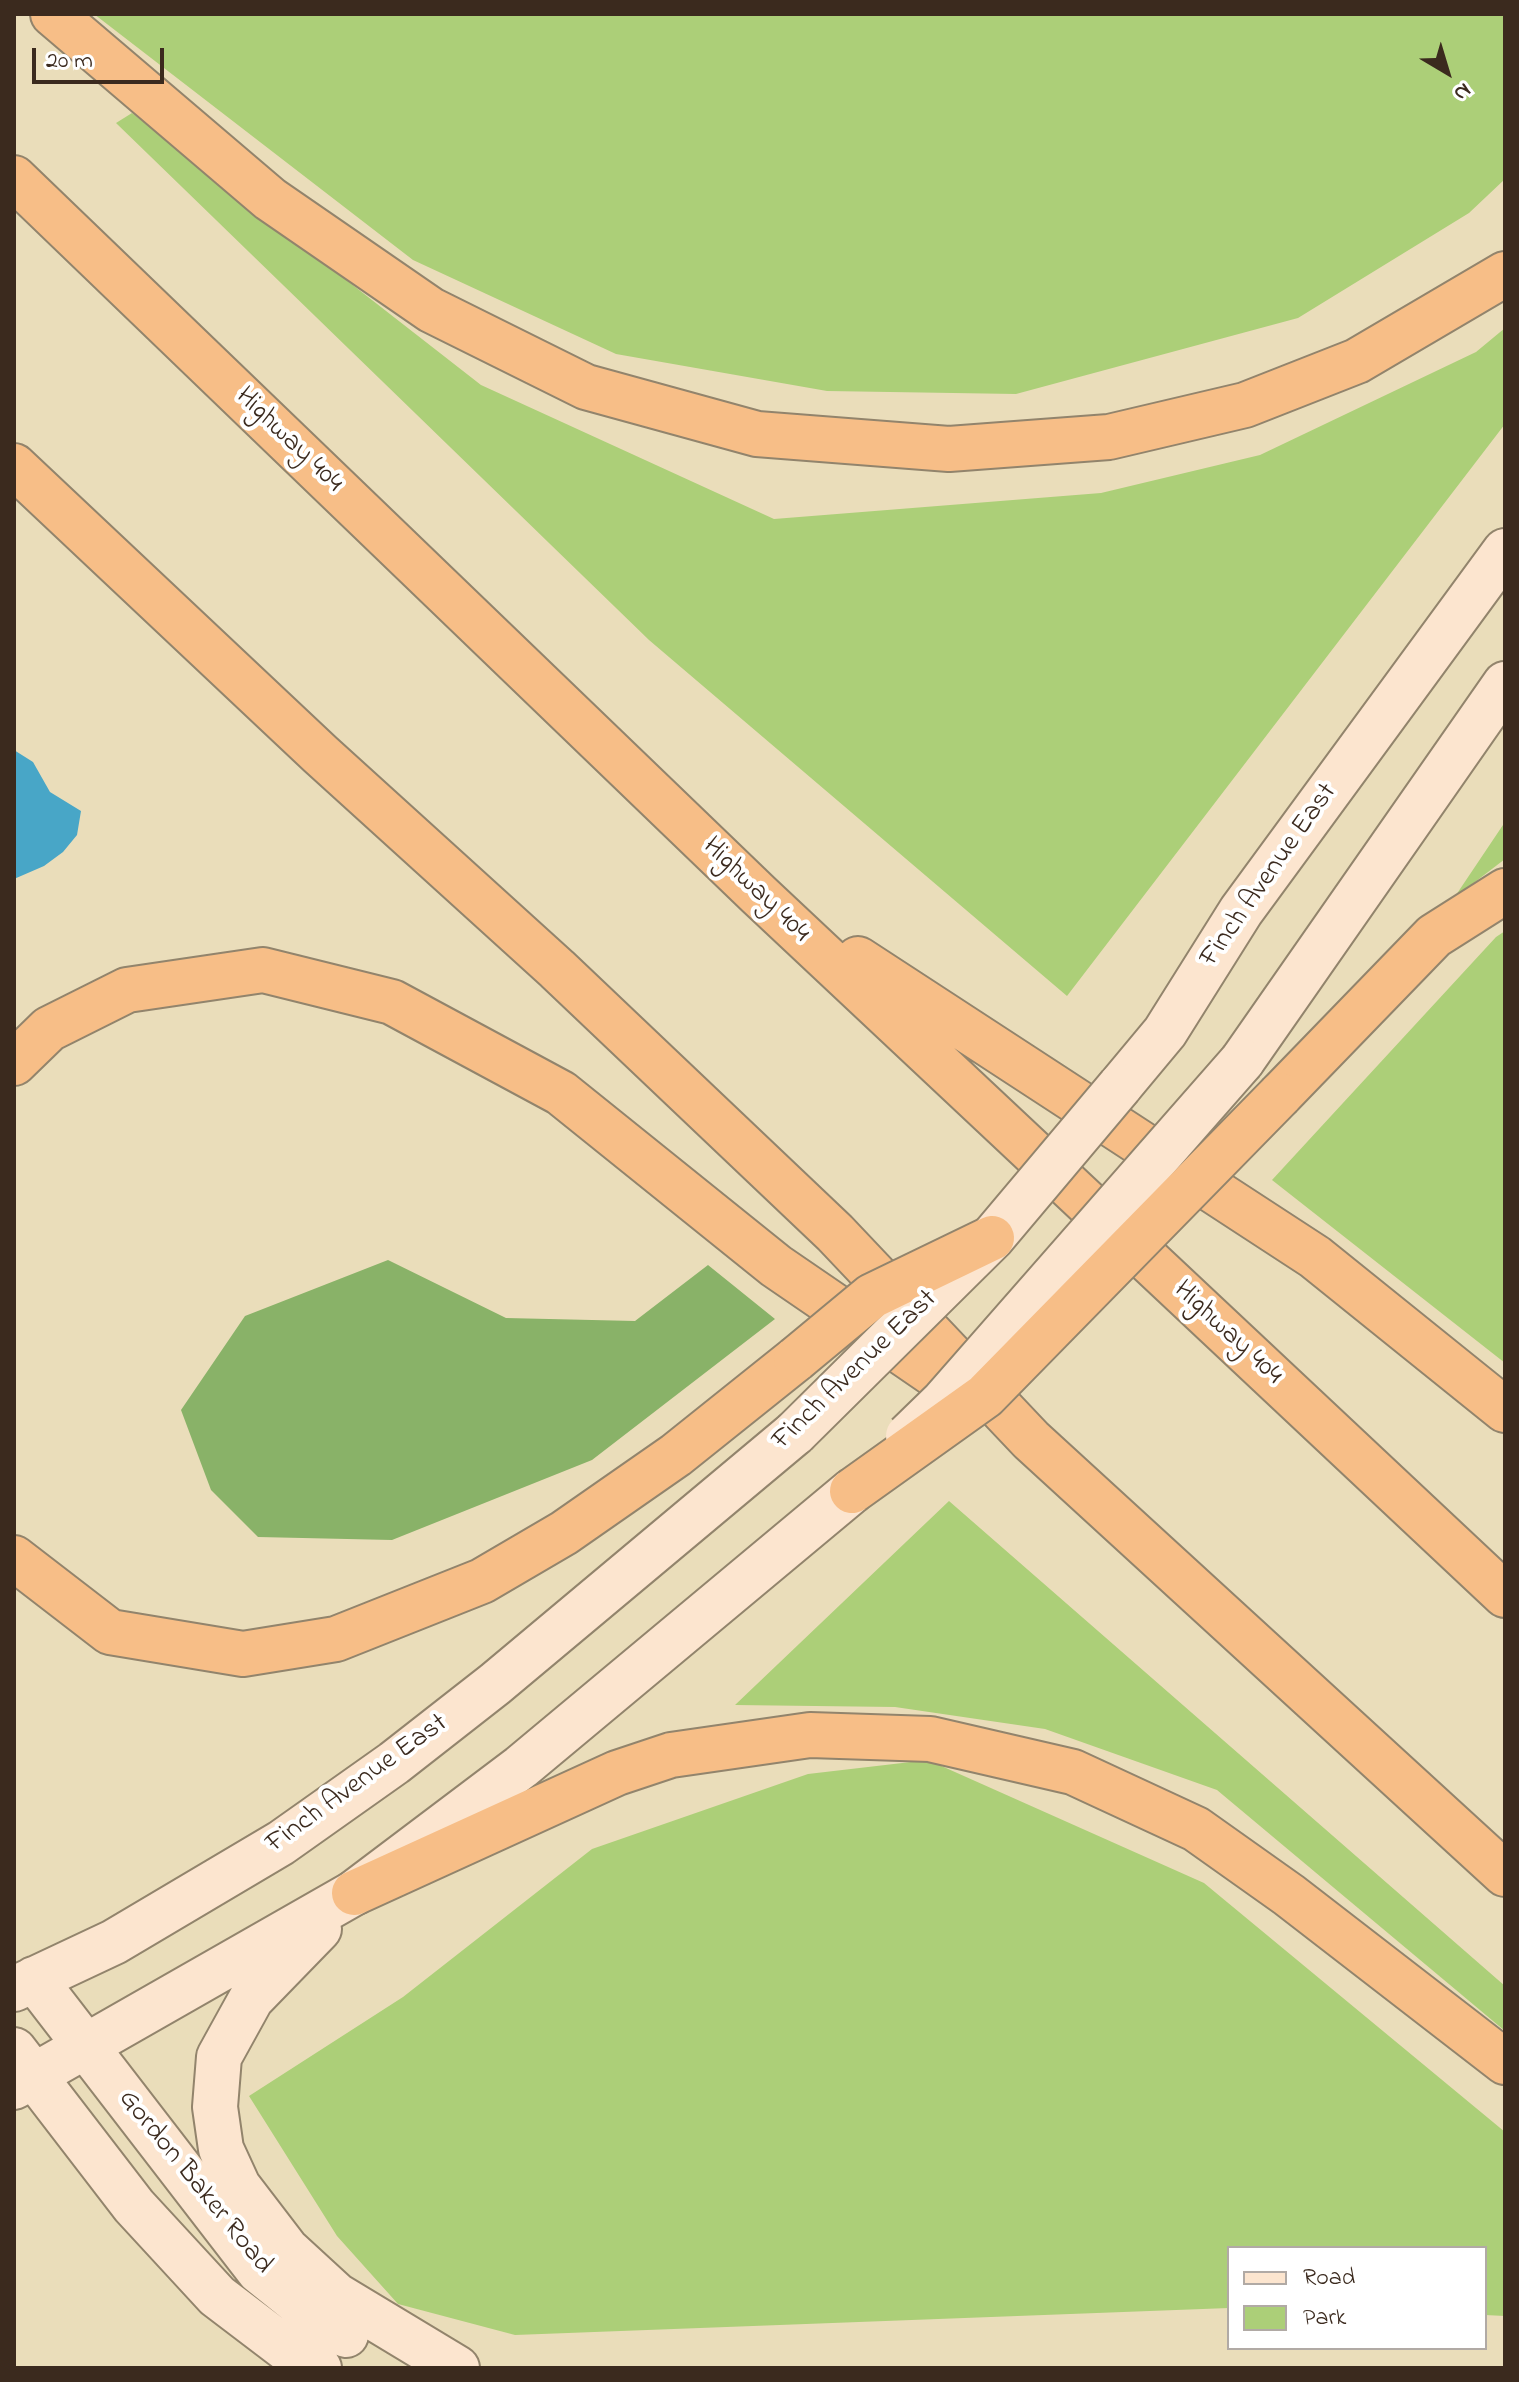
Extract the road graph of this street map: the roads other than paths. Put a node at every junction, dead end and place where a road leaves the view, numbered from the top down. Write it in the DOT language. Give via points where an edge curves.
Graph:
graph roads {
  1 [pos="53,14"];
  2 [pos="14,178"];
  3 [pos="1505,274"];
  4 [pos="14,466"];
  5 [pos="1505,551"];
  6 [pos="1505,684"];
  7 [pos="1505,891"];
  8 [pos="759,895"];
  9 [pos="14,1063"];
  10 [pos="992,1238"];
  11 [pos="1505,1410"];
  12 [pos="1031,1440"];
  13 [pos="852,1491"];
  14 [pos="14,1558"];
  15 [pos="1505,1595"];
  16 [pos="1505,1874"];
  17 [pos="354,1893"];
  18 [pos="24,1984"];
  19 [pos="87,2047"];
  20 [pos="1505,2062"];
  21 [pos="20,2071"];
  22 [pos="319,2368"];
  23 [pos="430,2368"];
  24 [pos="457,2368"];
  1 -- 3 [label="highway" via="270,199 431,310 586,387 757,434 949,449 1109,437 1245,405 1357,361"];
  2 -- 8 [label="highway, Highway 404"];
  4 -- 12 [label="highway" via="835,1233"];
  5 -- 10 [label="main road, Finch Avenue East, bridge" via="1241,911 1165,1032"];
  6 -- 13 [label="main road, bridge" via="1242,1061 943,1402"];
  7 -- 13 [label="highway, bridge" via="1434,936 985,1396"];
  8 -- 11 [label="highway" via="1315,1257"];
  8 -- 15 [label="highway, Highway 404"];
  9 -- 12 [label="highway" via="49,1029 127,990 263,970 392,1002 561,1093 776,1266"];
  10 -- 14 [label="highway, bridge" via="872,1296 676,1455 564,1533 482,1581 336,1639 243,1654 110,1632"];
  10 -- 18 [label="main road, Finch Avenue East, bridge" via="795,1433 382,1772 281,1843 114,1942"];
  12 -- 16 [label="highway"];
  13 -- 17 [label="main road" via="521,1767"];
  17 -- 19 [label="main road"];
  17 -- 20 [label="highway" via="617,1773 671,1755 810,1735 930,1739 1073,1772 1196,1829"];
  17 -- 24 [label="main road" via="251,1999 219,2057 215,2107 221,2149 238,2186 297,2259 336,2295"];
  18 -- 19 [label="main road, Gordon Baker Road"];
  19 -- 21 [label="main road"];
  19 -- 23 [label="main road, Gordon Baker Road" via="259,2271 320,2320 372,2351"];
  21 -- 22 [label="main road, Gordon Baker Road" via="217,2296"];
}
